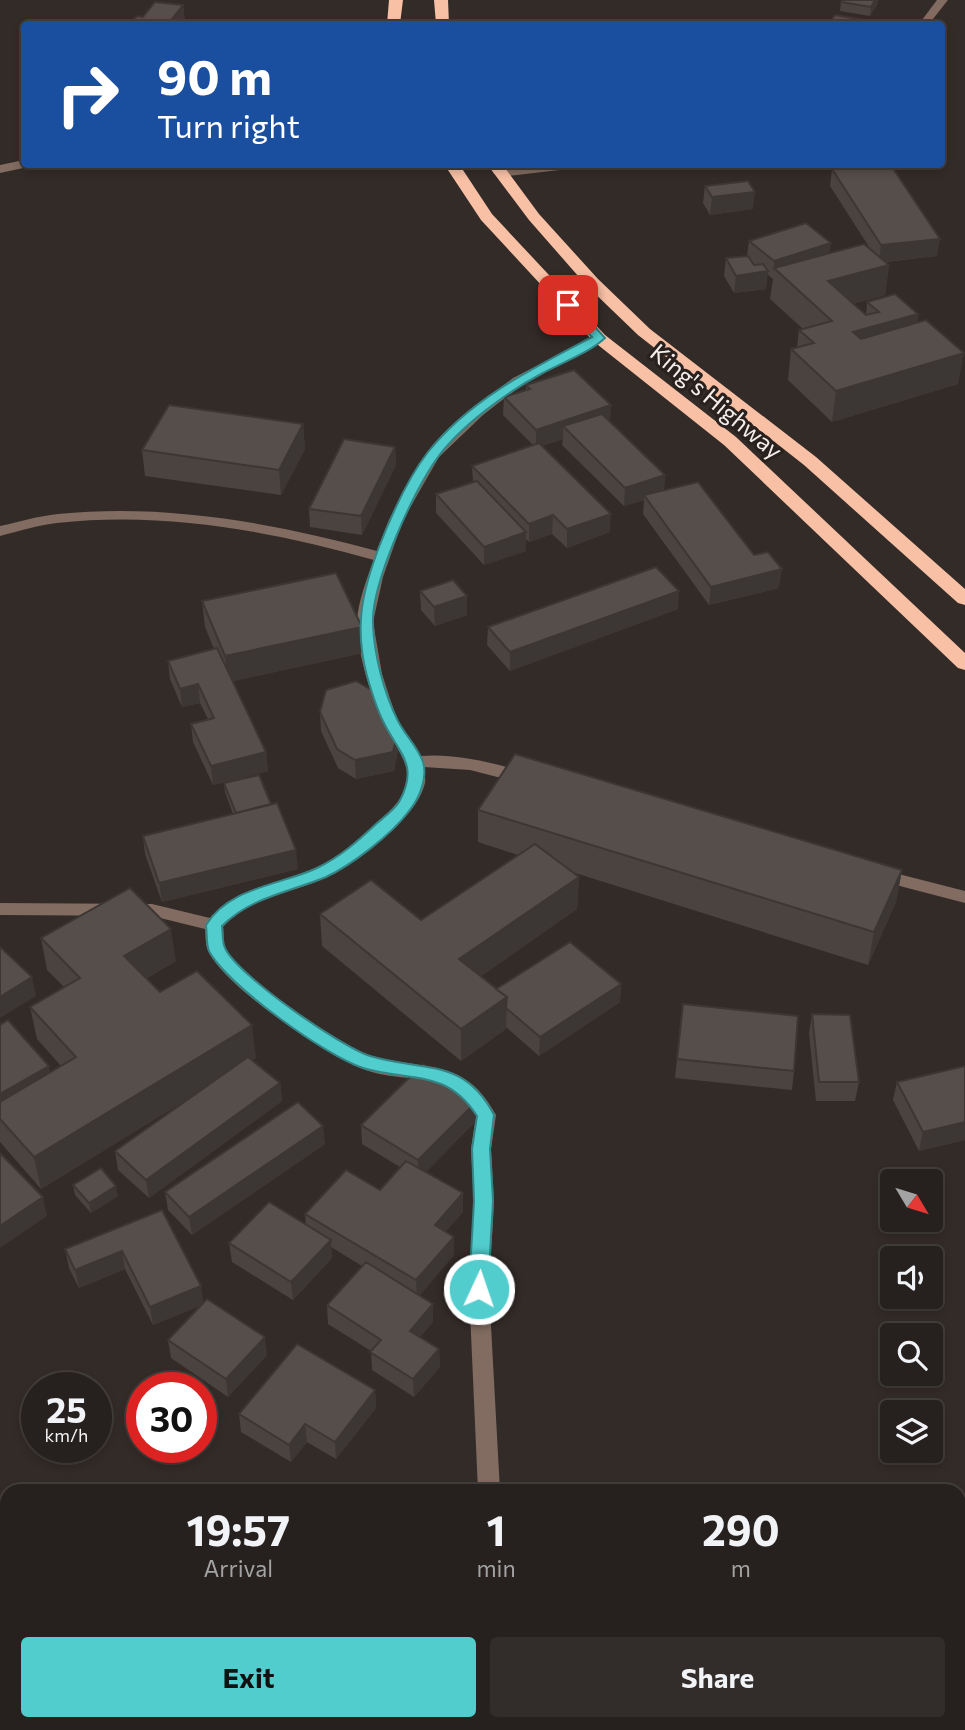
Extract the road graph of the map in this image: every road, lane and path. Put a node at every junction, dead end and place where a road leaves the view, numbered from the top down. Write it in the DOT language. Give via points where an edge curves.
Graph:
graph roads {
  1 [pos="396,0"];
  2 [pos="441,0"];
  3 [pos="943,0"];
  4 [pos="394,21"];
  5 [pos="443,21"];
  6 [pos="926,21"];
  7 [pos="21,165"];
  8 [pos="453,168"];
  9 [pos="0,169"];
  10 [pos="497,169"];
  11 [pos="599,338"];
  12 [pos="0,531"];
  13 [pos="382,558"];
  14 [pos="965,599"];
  15 [pos="965,664"];
  16 [pos="415,762"];
  17 [pos="536,781"];
  18 [pos="862,871"];
  19 [pos="965,897"];
  20 [pos="0,909"];
  21 [pos="214,925"];
  22 [pos="489,1484"];
  1 -- 4 [label="highway"];
  2 -- 5 [label="highway"];
  3 -- 6 [label="street"];
  7 -- 9 [label="street"];
  8 -- 11 [label="highway, King's Highway" via="486,217"];
  10 -- 14 [label="highway, King's Highway" via="592,282 644,332 810,461"];
  11 -- 13 [label="street" via="518,381 433,455 396,520"];
  11 -- 15 [label="highway, King's Highway" via="730,441"];
  12 -- 13 [label="street" via="56,518 194,520 296,535"];
  13 -- 16 [label="street" via="365,622 374,674 390,720"];
  16 -- 17 [label="street" via="471,762"];
  16 -- 21 [label="street" via="416,782 404,808 354,853 322,872 255,895"];
  18 -- 19 [label="street"];
  20 -- 21 [label="street" via="152,910"];
  21 -- 22 [label="street" via="216,949 240,977 311,1032 365,1062 450,1078 471,1092 486,1115 481,1149 484,1201 479,1289"];
}
